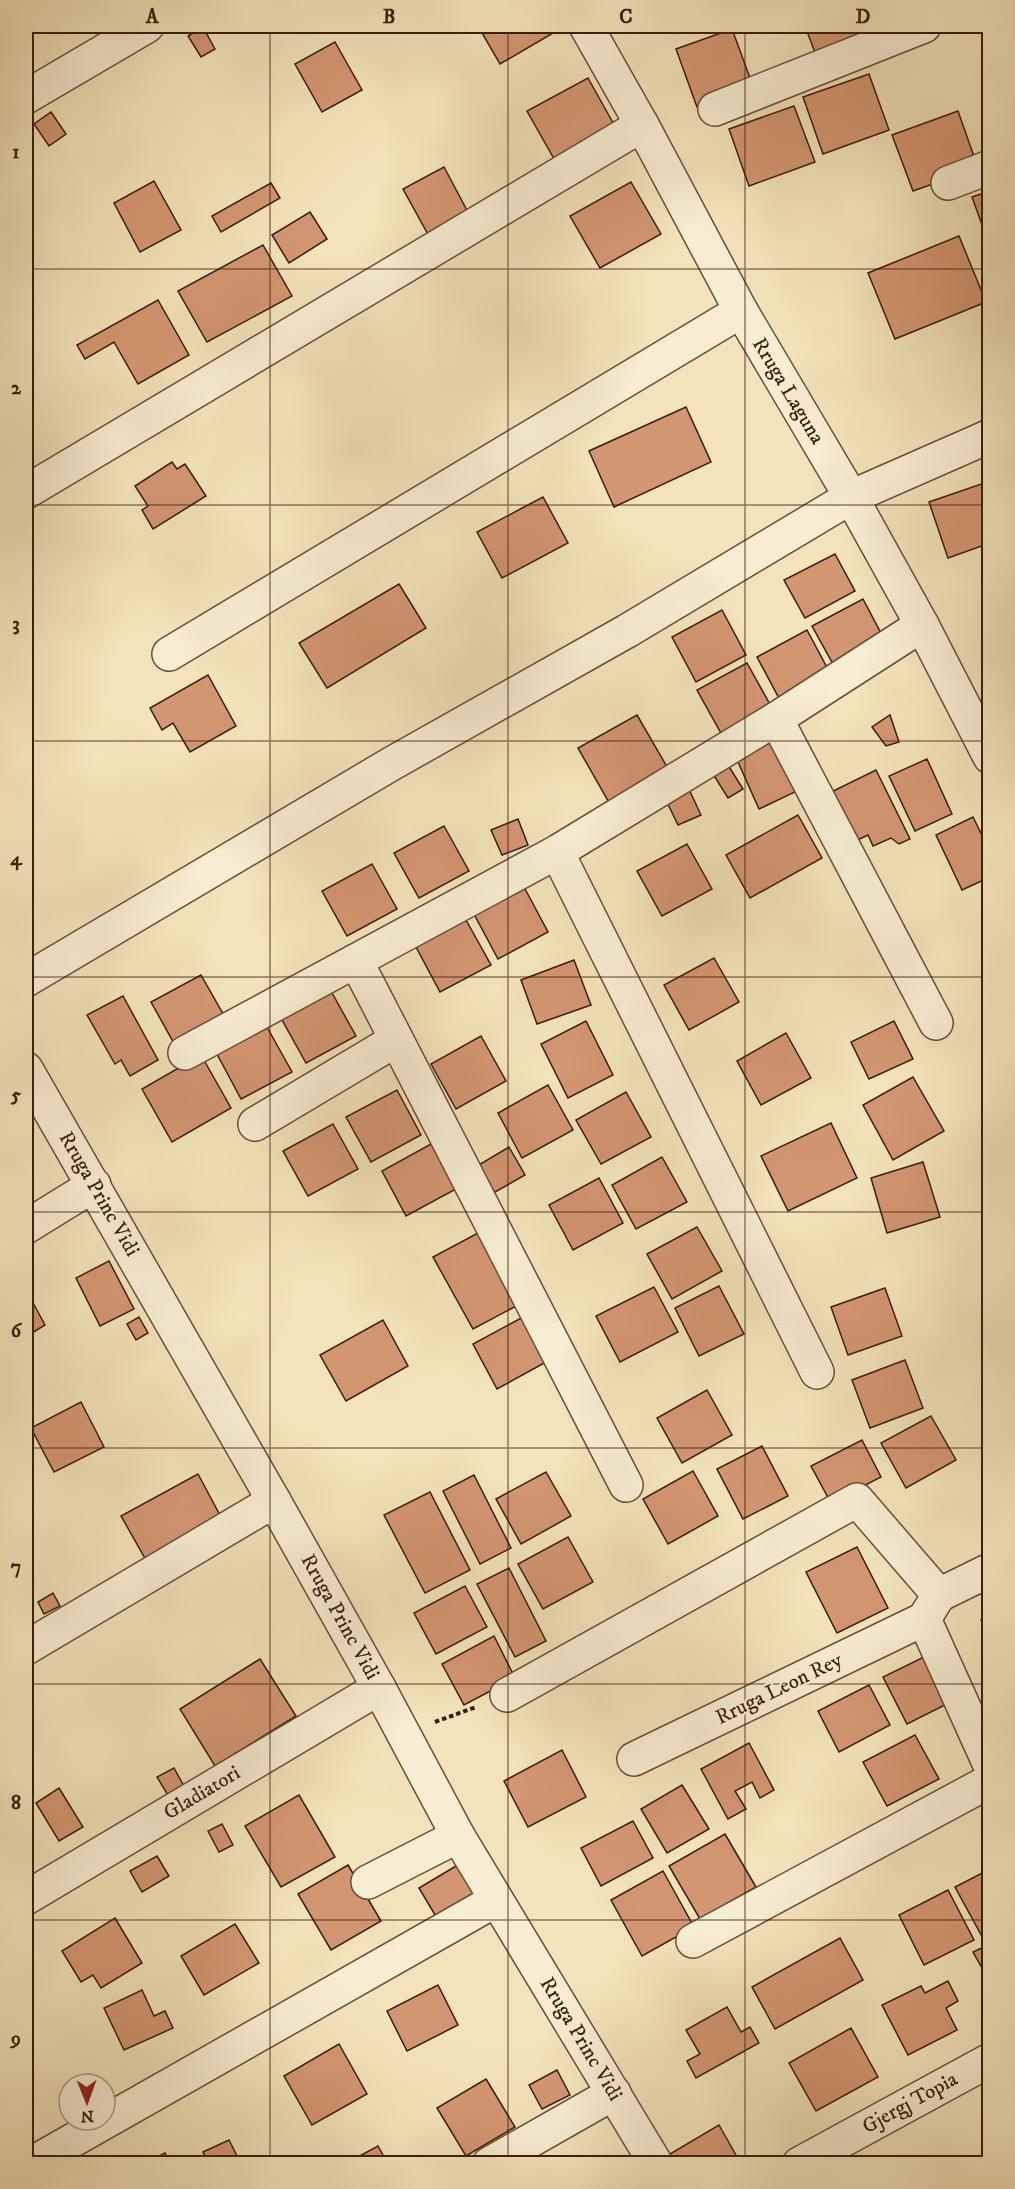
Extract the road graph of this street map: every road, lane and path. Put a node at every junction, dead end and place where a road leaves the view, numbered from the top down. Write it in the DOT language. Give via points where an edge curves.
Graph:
graph roads {
  1 [pos="147,26"];
  2 [pos="586,26"];
  3 [pos="924,26"];
  4 [pos="26,97"];
  5 [pos="716,109"];
  6 [pos="642,125"];
  7 [pos="990,167"];
  8 [pos="948,183"];
  9 [pos="741,311"];
  10 [pos="990,436"];
  11 [pos="26,492"];
  12 [pos="851,497"];
  13 [pos="922,625"];
  14 [pos="169,654"];
  15 [pos="776,719"];
  16 [pos="990,757"];
  17 [pos="556,852"];
  18 [pos="356,961"];
  19 [pos="26,980"];
  20 [pos="936,1023"];
  21 [pos="396,1040"];
  22 [pos="185,1053"];
  23 [pos="26,1069"];
  24 [pos="255,1124"];
  25 [pos="94,1185"];
  26 [pos="26,1227"];
  27 [pos="818,1372"];
  28 [pos="626,1485"];
  29 [pos="274,1501"];
  30 [pos="990,1570"];
  31 [pos="931,1607"];
  32 [pos="26,1648"];
  33 [pos="380,1688"];
  34 [pos="507,1695"];
  35 [pos="403,1734"];
  36 [pos="634,1759"];
  37 [pos="990,1765"];
  38 [pos="990,1781"];
  39 [pos="458,1836"];
  40 [pos="368,1882"];
  41 [pos="26,1898"];
  42 [pos="496,1900"];
  43 [pos="693,1941"];
  44 [pos="990,2060"];
  45 [pos="614,2093"];
  46 [pos="31,2163"];
  47 [pos="489,2163"];
  48 [pos="656,2163"];
  49 [pos="799,2163"];
  1 -- 4 [label="street"];
  2 -- 6 [label="street, Rruga Laguna"];
  3 -- 5 [label="street"];
  6 -- 9 [label="street, Rruga Laguna"];
  6 -- 11 [label="street"];
  7 -- 8 [label="street"];
  9 -- 12 [label="street, Rruga Laguna"];
  9 -- 14 [label="street"];
  10 -- 12 [label="street"];
  12 -- 13 [label="street, Rruga Laguna"];
  12 -- 19 [label="street"];
  13 -- 15 [label="street"];
  13 -- 16 [label="street, Rruga Laguna"];
  15 -- 17 [label="street"];
  15 -- 20 [label="street"];
  17 -- 18 [label="street"];
  17 -- 27 [label="street"];
  18 -- 21 [label="street"];
  18 -- 22 [label="street"];
  21 -- 24 [label="street"];
  21 -- 28 [label="street"];
  23 -- 25 [label="street, Rruga Princ Vidi"];
  25 -- 26 [label="street"];
  25 -- 29 [label="street, Rruga Princ Vidi"];
  29 -- 32 [label="street"];
  29 -- 33 [label="street, Rruga Princ Vidi"];
  30 -- 31 [label="street, Rruga Leon Rey"];
  31 -- 34 [label="street" via="857,1500"];
  31 -- 36 [label="street, Rruga Leon Rey"];
  31 -- 37 [label="street"];
  33 -- 35 [label="street, Rruga Princ Vidi"];
  33 -- 41 [label="street, Gladiatori"];
  34 -- 35 [label="path"];
  35 -- 39 [label="street, Rruga Princ Vidi"];
  38 -- 43 [label="street"];
  39 -- 40 [label="street"];
  39 -- 42 [label="street, Rruga Princ Vidi"];
  42 -- 45 [label="street, Rruga Princ Vidi"];
  42 -- 46 [label="street"];
  44 -- 49 [label="street, Gjergj Topia"];
  45 -- 47 [label="street"];
  45 -- 48 [label="street, Rruga Princ Vidi"];
}
